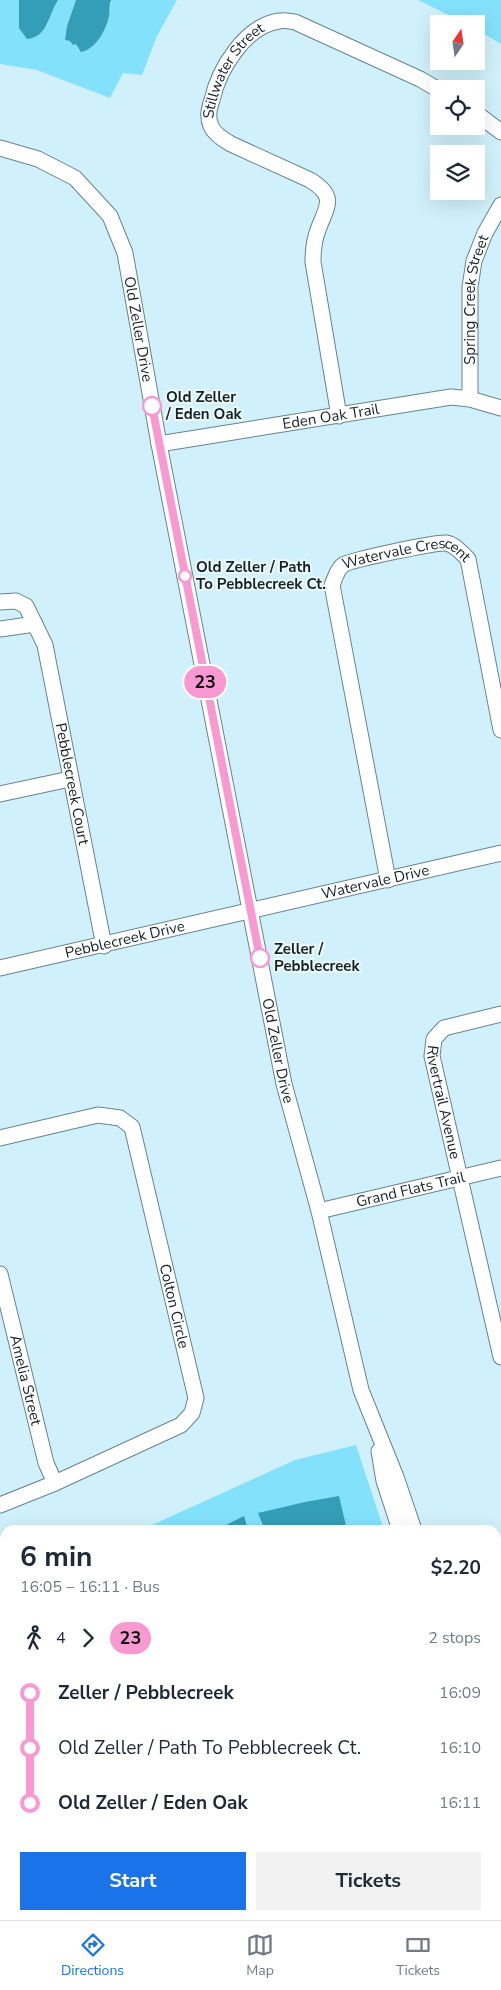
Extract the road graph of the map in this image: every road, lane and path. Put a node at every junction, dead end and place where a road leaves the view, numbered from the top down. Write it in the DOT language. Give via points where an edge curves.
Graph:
graph roads {
  1 [pos="430,85"];
  2 [pos="485,120"];
  3 [pos="501,132"];
  4 [pos="0,148"];
  5 [pos="501,205"];
  6 [pos="470,399"];
  7 [pos="501,408"];
  8 [pos="339,416"];
  9 [pos="159,444"];
  10 [pos="0,602"];
  11 [pos="35,624"];
  12 [pos="0,629"];
  13 [pos="501,730"];
  14 [pos="70,779"];
  15 [pos="0,794"];
  16 [pos="501,853"];
  17 [pos="388,880"];
  18 [pos="250,912"];
  19 [pos="104,946"];
  20 [pos="0,968"];
  21 [pos="501,1014"];
  22 [pos="0,1138"];
  23 [pos="501,1168"];
  24 [pos="459,1178"];
  25 [pos="319,1211"];
  26 [pos="0,1274"];
  27 [pos="7,1331"];
  28 [pos="501,1357"];
  29 [pos="373,1423"];
  30 [pos="55,1483"];
  31 [pos="0,1505"];
  32 [pos="398,1525"];
  33 [pos="412,1525"];
  1 -- 8 [label="street, Stillwater Street" via="295,22 280,20 250,35 239,46 215,86 208,115 211,128 219,136 310,180 327,196 328,204 316,237 313,262"];
  2 -- 3 [label="street"];
  4 -- 9 [label="street, Old Zeller Drive" via="38,159 75,178 110,216 125,253"];
  5 -- 6 [label="street, Spring Creek Street" via="474,261 470,288"];
  6 -- 7 [label="street, Eden Oak Trail"];
  6 -- 8 [label="street, Eden Oak Trail" via="451,397"];
  8 -- 9 [label="street, Eden Oak Trail"];
  9 -- 18 [label="street, Old Zeller Drive"];
  10 -- 11 [label="street, Pebblecreek Court" via="16,601 26,606"];
  11 -- 12 [label="street"];
  11 -- 14 [label="street, Pebblecreek Court" via="45,645"];
  13 -- 17 [label="street, Watervale Crescent" via="468,559 445,543 357,559 343,565 332,585"];
  14 -- 15 [label="street"];
  14 -- 19 [label="street, Pebblecreek Court"];
  16 -- 17 [label="street, Watervale Drive"];
  17 -- 18 [label="street, Watervale Drive"];
  18 -- 19 [label="street, Pebblecreek Drive"];
  18 -- 25 [label="street, Old Zeller Drive" via="284,1084"];
  19 -- 20 [label="street, Pebblecreek Drive"];
  21 -- 24 [label="street, Rivertrail Avenue" via="444,1028 434,1039 432,1056"];
  22 -- 30 [label="street, Colton Circle" via="98,1115 120,1118 132,1127 196,1398 192,1413 181,1425"];
  23 -- 24 [label="street, Grand Flats Trail"];
  24 -- 25 [label="street, Grand Flats Trail"];
  24 -- 28 [label="street, Rivertrail Avenue"];
  25 -- 29 [label="street, Old Zeller Drive" via="361,1390"];
  26 -- 27 [label="street, Amelia Street"];
  27 -- 30 [label="street, Amelia Street" via="46,1463"];
  29 -- 32 [label="street, Old Zeller Drive" via="384,1482"];
  29 -- 33 [label="street, Old Zeller Drive"];
  30 -- 31 [label="street, Colton Circle"];
}
